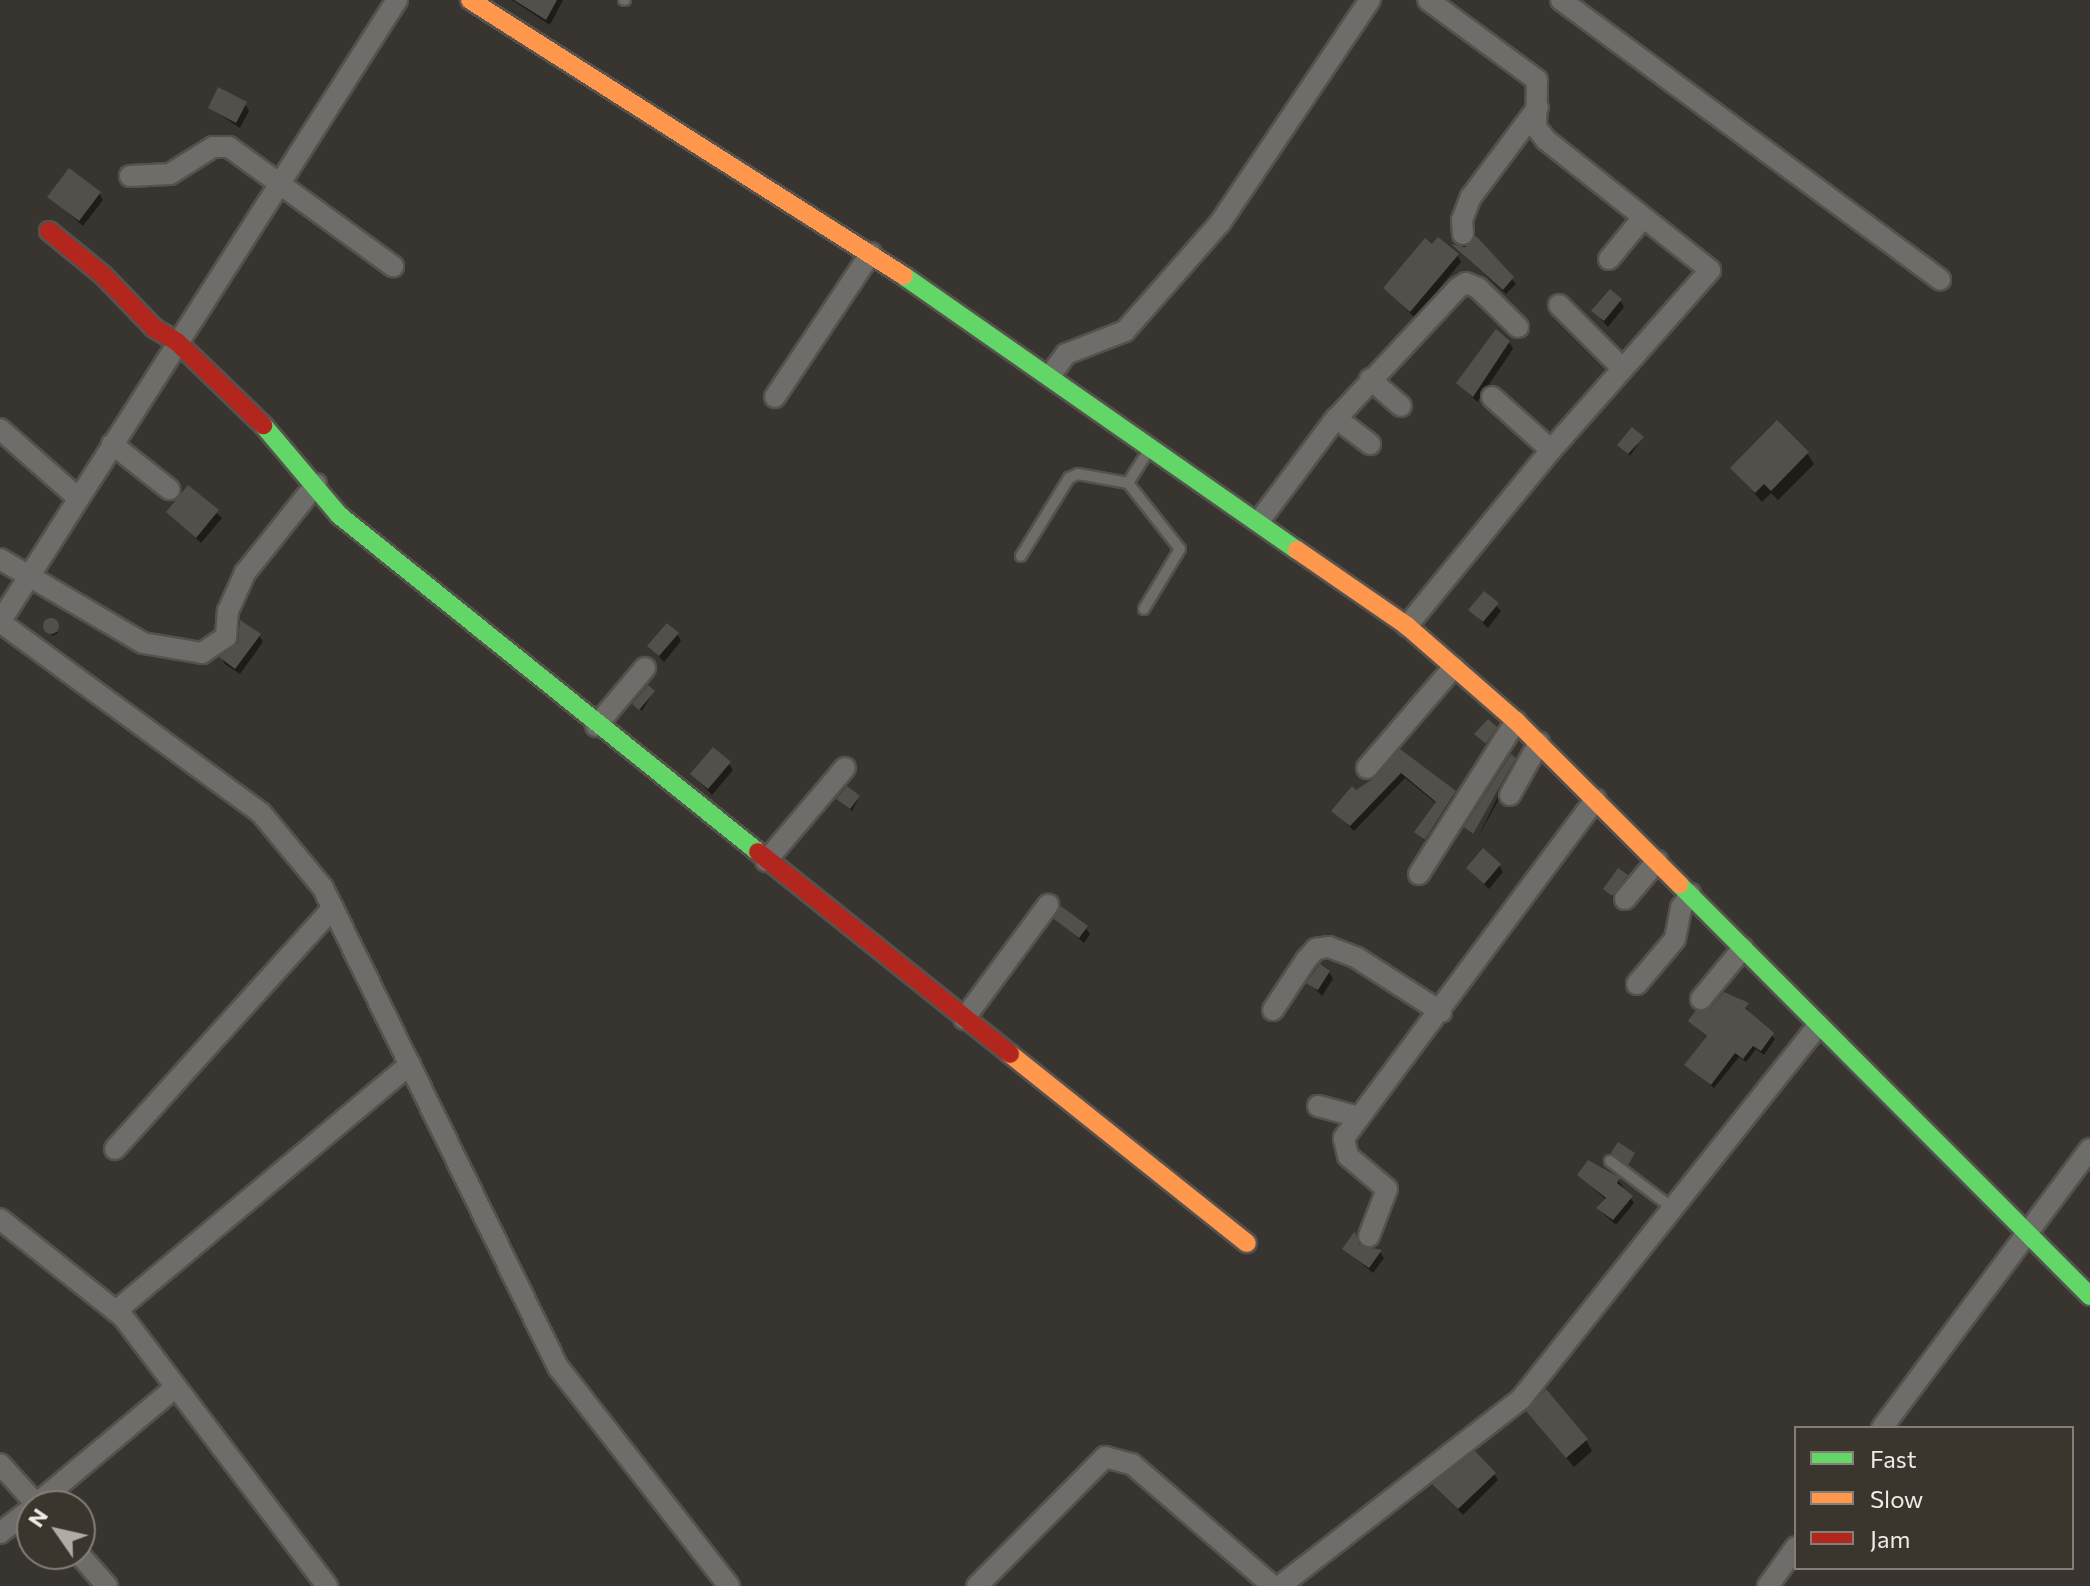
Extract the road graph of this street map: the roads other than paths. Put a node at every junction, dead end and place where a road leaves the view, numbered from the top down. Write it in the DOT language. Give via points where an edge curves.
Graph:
graph roads {
  1 [pos="397,0"];
  2 [pos="470,0"];
  3 [pos="1370,0"];
  4 [pos="1428,0"];
  5 [pos="1561,0"];
  6 [pos="1538,107"];
  7 [pos="130,176"];
  8 [pos="280,180"];
  9 [pos="1641,220"];
  10 [pos="49,231"];
  11 [pos="1463,234"];
  12 [pos="871,253"];
  13 [pos="1609,259"];
  14 [pos="393,266"];
  15 [pos="1940,279"];
  16 [pos="1559,305"];
  17 [pos="1518,327"];
  18 [pos="177,342"];
  19 [pos="1622,368"];
  20 [pos="1050,376"];
  21 [pos="1370,379"];
  22 [pos="775,397"];
  23 [pos="1492,397"];
  24 [pos="1401,406"];
  25 [pos="1336,418"];
  26 [pos="0,429"];
  27 [pos="112,444"];
  28 [pos="1370,444"];
  29 [pos="1152,445"];
  30 [pos="1551,450"];
  31 [pos="1128,483"];
  32 [pos="316,484"];
  33 [pos="169,489"];
  34 [pos="78,498"];
  35 [pos="1260,520"];
  36 [pos="1021,556"];
  37 [pos="0,559"];
  38 [pos="29,576"];
  39 [pos="1144,609"];
  40 [pos="0,622"];
  41 [pos="1407,626"];
  42 [pos="1454,667"];
  43 [pos="645,668"];
  44 [pos="1516,721"];
  45 [pos="596,726"];
  46 [pos="1539,743"];
  47 [pos="845,768"];
  48 [pos="1367,768"];
  49 [pos="1510,795"];
  50 [pos="1596,799"];
  51 [pos="766,861"];
  52 [pos="1657,861"];
  53 [pos="1419,874"];
  54 [pos="1690,894"];
  55 [pos="1625,899"];
  56 [pos="1048,905"];
  57 [pos="333,908"];
  58 [pos="1743,948"];
  59 [pos="1637,984"];
  60 [pos="1701,999"];
  61 [pos="1273,1010"];
  62 [pos="1441,1012"];
  63 [pos="964,1019"];
  64 [pos="1819,1025"];
  65 [pos="410,1064"];
  66 [pos="1318,1106"];
  67 [pos="1359,1117"];
  68 [pos="115,1149"];
  69 [pos="2090,1149"];
  70 [pos="1610,1161"];
  71 [pos="1671,1207"];
  72 [pos="0,1219"];
  73 [pos="2026,1230"];
  74 [pos="1369,1236"];
  75 [pos="1247,1243"];
  76 [pos="2090,1296"];
  77 [pos="116,1311"];
  78 [pos="176,1387"];
  79 [pos="1883,1426"];
  80 [pos="0,1464"];
  81 [pos="22,1490"];
  82 [pos="54,1490"];
  83 [pos="16,1521"];
  84 [pos="0,1533"];
  85 [pos="1794,1550"];
  86 [pos="93,1570"];
  87 [pos="107,1586"];
  88 [pos="327,1586"];
  89 [pos="729,1586"];
  90 [pos="977,1586"];
  91 [pos="1273,1586"];
  92 [pos="1280,1586"];
  93 [pos="1768,1586"];
  1 -- 8 [label="street"];
  2 -- 12 [label="street"];
  3 -- 20 [label="street" via="1220,223 1125,331 1066,354"];
  4 -- 6 [label="street" via="1537,80"];
  5 -- 15 [label="street"];
  6 -- 9 [label="street" via="1536,127 1546,140"];
  6 -- 11 [label="street" via="1471,197"];
  7 -- 8 [label="street" via="170,174 213,147 229,147"];
  8 -- 14 [label="street"];
  8 -- 18 [label="street"];
  9 -- 13 [label="street"];
  9 -- 19 [label="street" via="1710,270"];
  10 -- 18 [label="street" via="103,275 154,328"];
  12 -- 20 [label="street"];
  12 -- 22 [label="street"];
  16 -- 19 [label="street"];
  17 -- 21 [label="street" via="1466,283"];
  18 -- 27 [label="street"];
  18 -- 32 [label="street"];
  19 -- 30 [label="street"];
  20 -- 29 [label="street"];
  21 -- 24 [label="street"];
  21 -- 25 [label="street"];
  23 -- 30 [label="street"];
  25 -- 28 [label="street"];
  25 -- 35 [label="street"];
  26 -- 34 [label="street"];
  27 -- 33 [label="street"];
  27 -- 34 [label="street"];
  29 -- 31 [label="lane"];
  29 -- 35 [label="street"];
  30 -- 41 [label="street"];
  31 -- 36 [label="lane" via="1078,474 1069,478"];
  31 -- 39 [label="lane" via="1180,549"];
  32 -- 38 [label="street" via="245,573 228,611 226,637 202,653 143,643"];
  32 -- 45 [label="street" via="339,515"];
  34 -- 38 [label="street"];
  35 -- 41 [label="street"];
  37 -- 38 [label="street"];
  38 -- 40 [label="street"];
  40 -- 57 [label="street" via="261,813 323,888"];
  41 -- 42 [label="street"];
  42 -- 44 [label="street"];
  42 -- 48 [label="street"];
  43 -- 45 [label="street"];
  44 -- 46 [label="street"];
  44 -- 53 [label="street"];
  45 -- 51 [label="street"];
  46 -- 49 [label="street"];
  46 -- 50 [label="street"];
  47 -- 51 [label="street"];
  50 -- 52 [label="street"];
  50 -- 62 [label="street"];
  51 -- 63 [label="street"];
  52 -- 54 [label="street"];
  52 -- 55 [label="street"];
  54 -- 58 [label="street"];
  54 -- 59 [label="street" via="1678,916 1680,932"];
  56 -- 63 [label="street"];
  57 -- 65 [label="street"];
  57 -- 68 [label="street"];
  58 -- 60 [label="street"];
  58 -- 64 [label="street"];
  61 -- 62 [label="street" via="1306,960 1316,949 1329,947 1357,958"];
  62 -- 67 [label="street"];
  63 -- 75 [label="street"];
  64 -- 71 [label="street"];
  64 -- 73 [label="street"];
  65 -- 77 [label="street"];
  65 -- 89 [label="street" via="558,1367"];
  66 -- 67 [label="street"];
  67 -- 74 [label="street" via="1344,1138 1344,1148 1387,1189"];
  69 -- 73 [label="street"];
  70 -- 71 [label="lane"];
  71 -- 92 [label="street" via="1521,1399"];
  72 -- 77 [label="street"];
  73 -- 76 [label="street"];
  73 -- 79 [label="street"];
  77 -- 78 [label="street"];
  78 -- 82 [label="street"];
  78 -- 88 [label="street"];
  80 -- 81 [label="street"];
  83 -- 84 [label="street"];
  85 -- 93 [label="street"];
  86 -- 87 [label="street"];
  90 -- 91 [label="street" via="1105,1457 1132,1464"];
}
